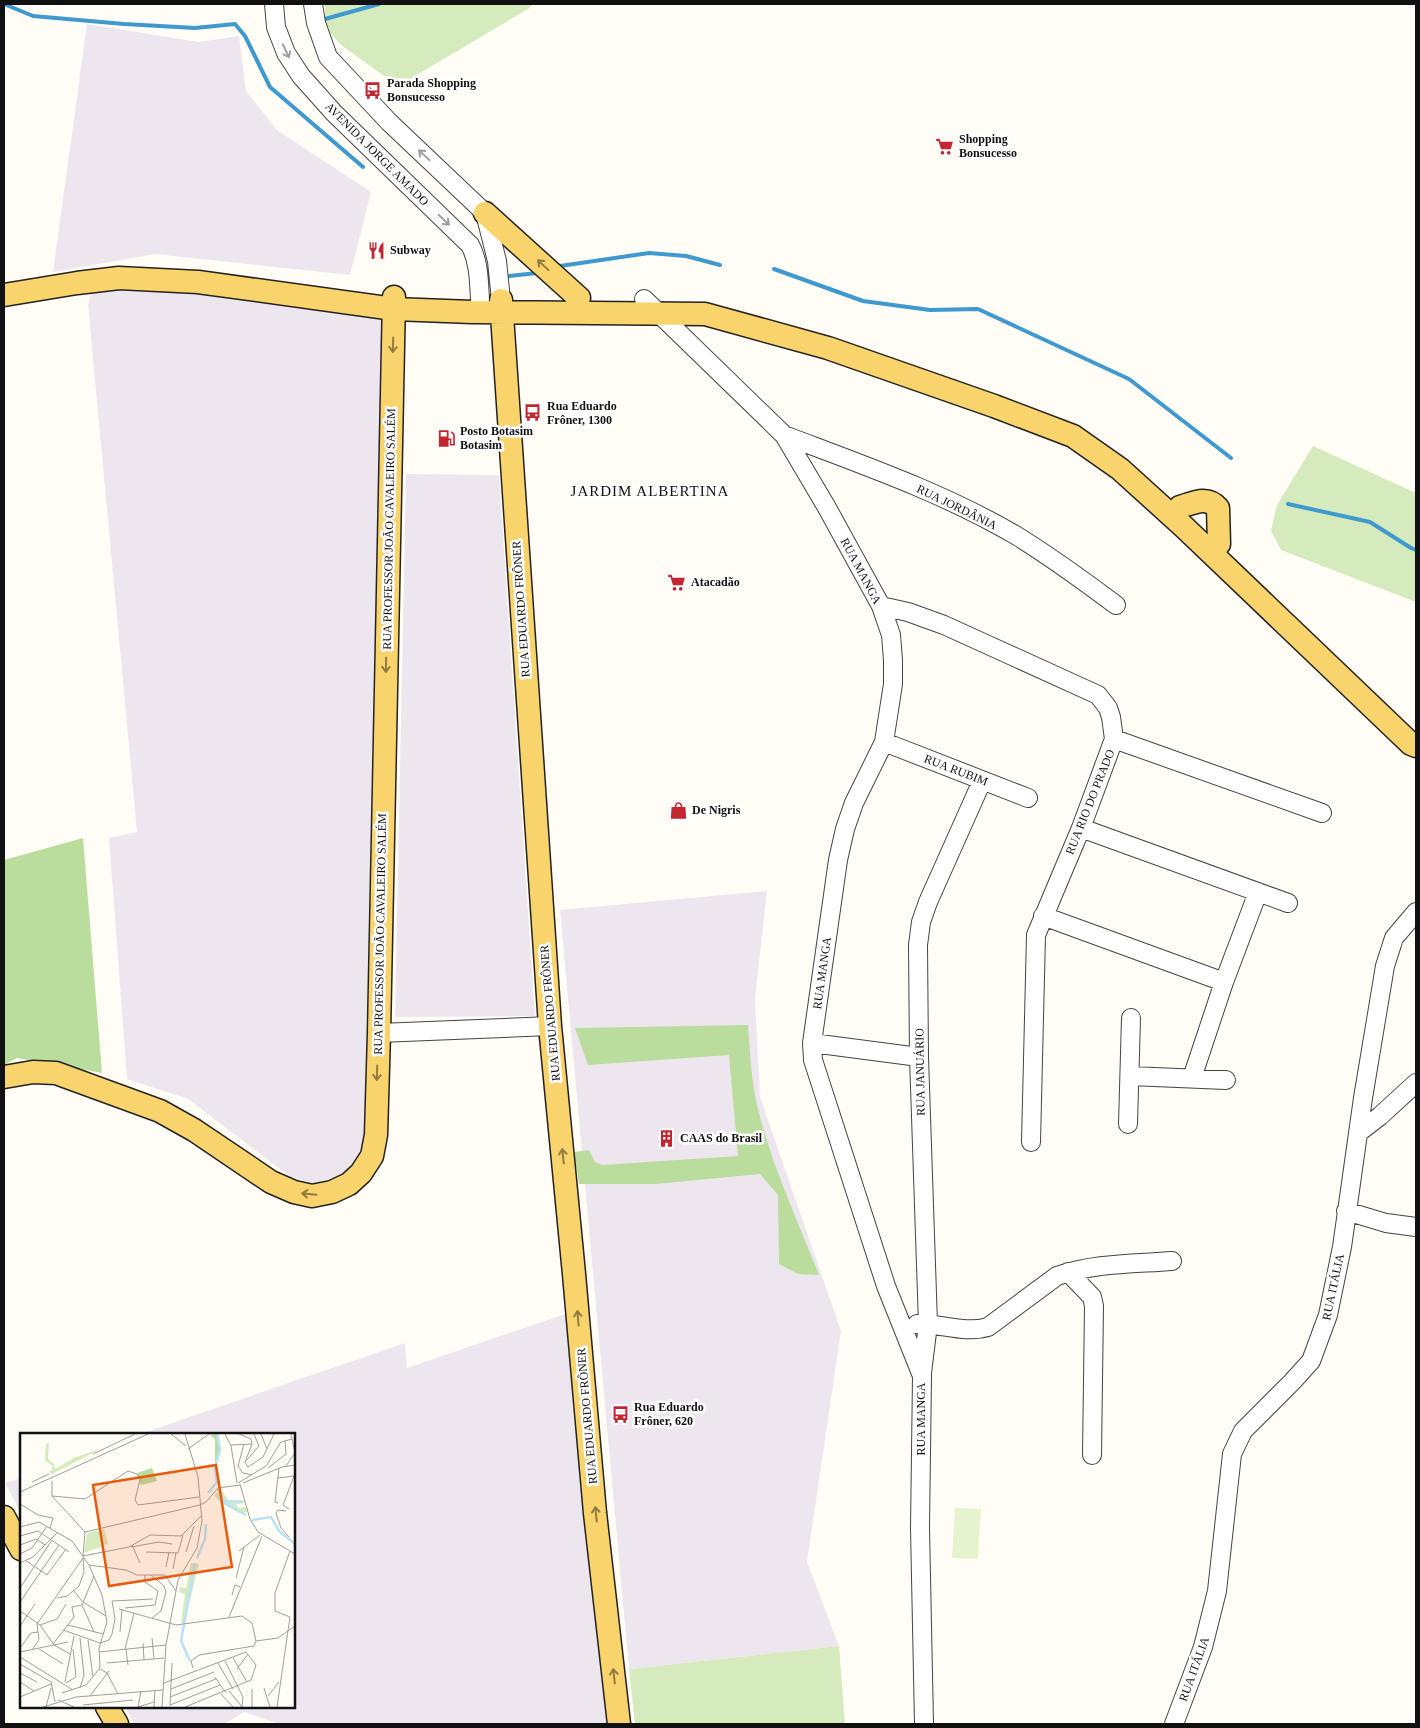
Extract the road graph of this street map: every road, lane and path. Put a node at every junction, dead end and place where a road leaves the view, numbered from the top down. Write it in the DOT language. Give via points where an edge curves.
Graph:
graph roads {
  1 [pos="274,4"];
  2 [pos="312,4"];
  3 [pos="485,212"];
  4 [pos="4,290"];
  5 [pos="4,295"];
  6 [pos="579,298"];
  7 [pos="394,303"];
  8 [pos="494,304"];
  9 [pos="651,306"];
  10 [pos="784,436"];
  11 [pos="1116,605"];
  12 [pos="881,606"];
  13 [pos="1416,729"];
  14 [pos="1114,740"];
  15 [pos="884,742"];
  16 [pos="1416,746"];
  17 [pos="982,781"];
  18 [pos="1028,798"];
  19 [pos="1322,813"];
  20 [pos="1081,828"];
  21 [pos="1258,892"];
  22 [pos="1288,902"];
  23 [pos="1416,912"];
  24 [pos="1043,916"];
  25 [pos="1224,982"];
  26 [pos="1130,1018"];
  27 [pos="550,1026"];
  28 [pos="378,1033"];
  29 [pos="812,1043"];
  30 [pos="919,1057"];
  31 [pos="1130,1076"];
  32 [pos="4,1077"];
  33 [pos="1192,1078"];
  34 [pos="1226,1080"];
  35 [pos="1416,1083"];
  36 [pos="1128,1124"];
  37 [pos="1358,1133"];
  38 [pos="1030,1142"];
  39 [pos="1346,1210"];
  40 [pos="1416,1227"];
  41 [pos="1172,1261"];
  42 [pos="1068,1272"];
  43 [pos="928,1324"];
  44 [pos="902,1325"];
  45 [pos="922,1376"];
  46 [pos="1092,1455"];
  47 [pos="4,1517"];
  48 [pos="20,1547"];
  49 [pos="108,1708"];
  50 [pos="117,1724"];
  51 [pos="619,1724"];
  52 [pos="924,1724"];
  53 [pos="1174,1724"];
  1 -- 8 [label="street, AVENIDA JORGE AMADO, one-way" via="276,27 286,54 301,76 334,113 470,245"];
  3 -- 2 [label="street, one-way" via="389,122 328,57"];
  6 -- 3 [label="main road, one-way"];
  3 -- 8 [label="street" via="497,260"];
  4 -- 7 [label="main road" via="76,274 162,269 245,276"];
  5 -- 7 [label="main road" via="119,278 198,282"];
  6 -- 8 [label="main road"];
  6 -- 9 [label="main road"];
  7 -- 8 [label="main road"];
  7 -- 28 [label="main road, RUA PROFESSOR JOÃO CAVALEIRO SALÉM, one-way"];
  8 -- 9 [label="main road"];
  8 -- 27 [label="main road, RUA EDUARDO FRÔNER"];
  9 -- 10 [label="street, RUA MANGA"];
  9 -- 13 [label="main road" via="678,300 715,304 780,320 1037,413 1086,435 1180,507"];
  9 -- 16 [label="main road" via="705,314 828,348 1073,436 1120,468"];
  10 -- 11 [label="street, RUA JORDÂNIA" via="902,480 965,509 1062,565"];
  10 -- 12 [label="street, RUA MANGA"];
  12 -- 14 [label="street, RUA RIO DO PRADO" via="944,625 1098,696 1108,708"];
  12 -- 15 [label="street, RUA MANGA" via="891,635 893,660 893,684"];
  14 -- 19 [label="street"];
  14 -- 20 [label="street, RUA RIO DO PRADO"];
  15 -- 17 [label="street, RUA RUBIM"];
  15 -- 29 [label="street, RUA MANGA" via="845,829"];
  17 -- 18 [label="street, RUA RUBIM"];
  17 -- 30 [label="street, RUA JANUÁRIO" via="921,922 918,945"];
  20 -- 21 [label="street"];
  20 -- 24 [label="street, RUA RIO DO PRADO"];
  21 -- 22 [label="street"];
  21 -- 25 [label="street"];
  23 -- 37 [label="street, RUA ITÁLIA" via="1394,938 1385,966"];
  24 -- 25 [label="street"];
  24 -- 38 [label="street, RUA RIO DO PRADO" via="1036,935"];
  25 -- 33 [label="street"];
  26 -- 31 [label="street"];
  27 -- 28 [label="street"];
  51 -- 27 [label="main road, RUA EDUARDO FRÔNER, one-way" via="595,1513"];
  28 -- 32 [label="main road, RUA PROFESSOR JOÃO CAVALEIRO SALÉM, one-way" via="376,1135 372,1156 349,1184 312,1196 271,1182 160,1111 56,1073 33,1072"];
  29 -- 30 [label="street"];
  29 -- 44 [label="street, RUA MANGA" via="813,1060 886,1286"];
  30 -- 43 [label="street, RUA JANUÁRIO"];
  31 -- 33 [label="street"];
  31 -- 36 [label="street"];
  33 -- 34 [label="street"];
  35 -- 37 [label="street"];
  37 -- 39 [label="street, RUA ITÁLIA"];
  39 -- 40 [label="street" via="1386,1223"];
  39 -- 53 [label="street, RUA ITÁLIA" via="1328,1316 1311,1361 1243,1431 1232,1454 1217,1591 1203,1647"];
  41 -- 42 [label="street"];
  42 -- 43 [label="street" via="1057,1276 988,1327 977,1330"];
  42 -- 46 [label="street" via="1092,1297 1094,1306"];
  43 -- 44 [label="street"];
  43 -- 45 [label="street, RUA JANUÁRIO"];
  44 -- 45 [label="street, RUA MANGA"];
  45 -- 52 [label="street, RUA MANGA" via="920,1528"];
  47 -- 48 [label="main road"];
  49 -- 50 [label="main road"];
}
